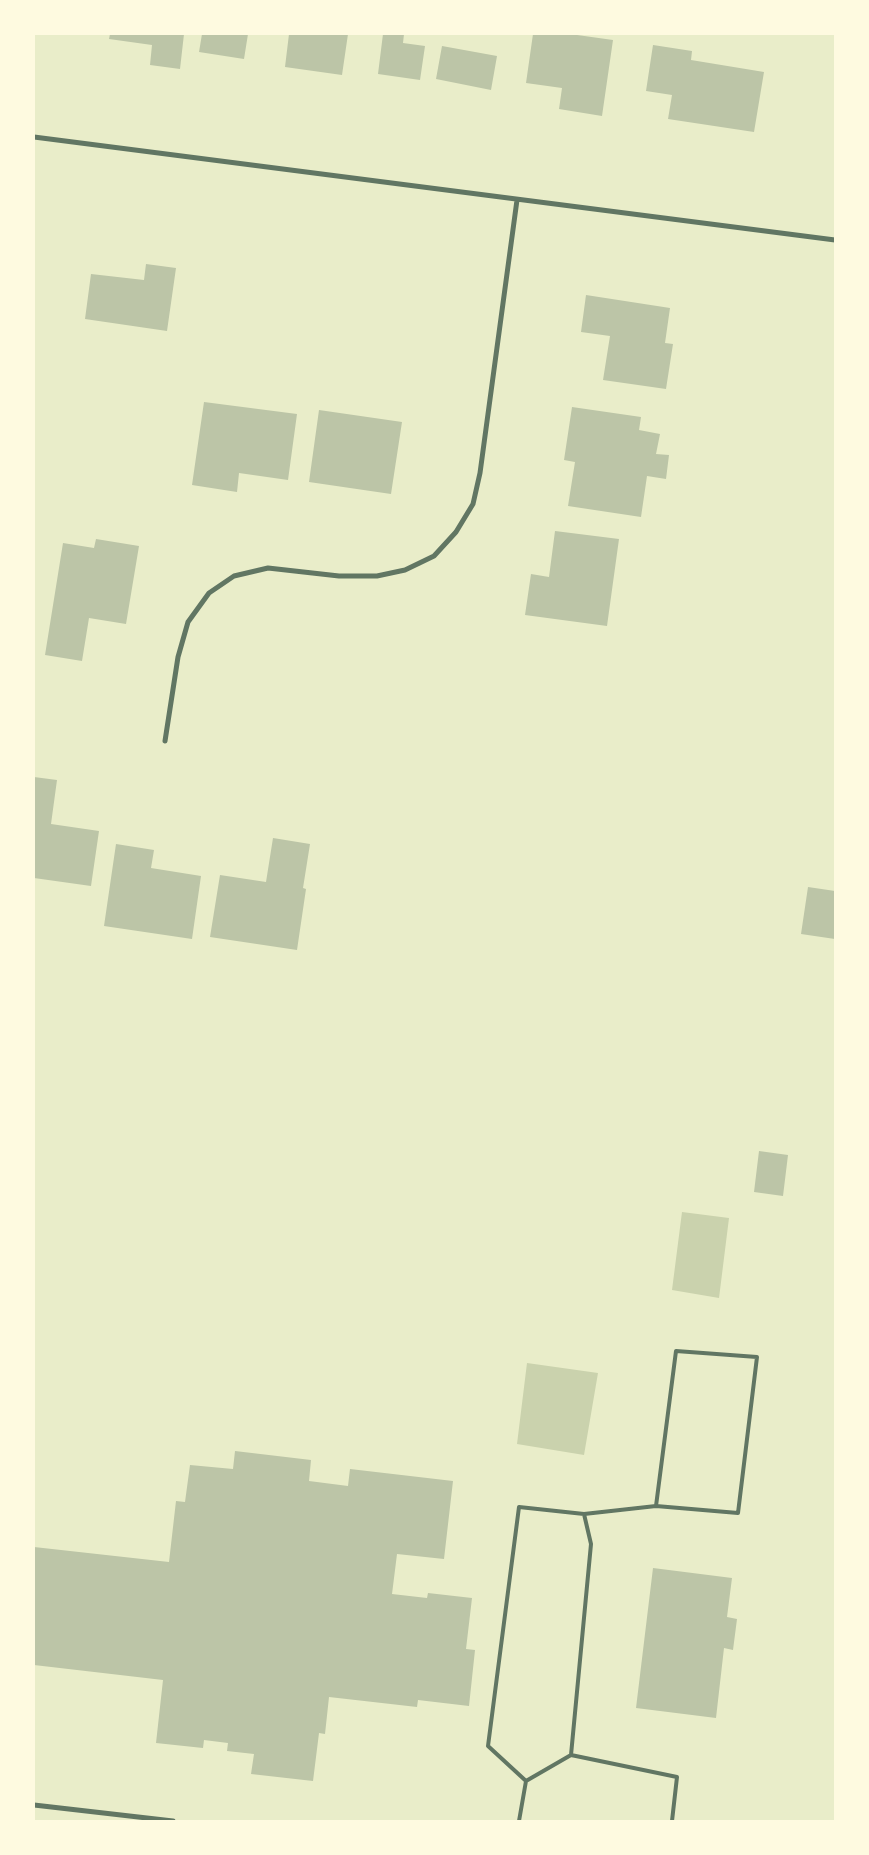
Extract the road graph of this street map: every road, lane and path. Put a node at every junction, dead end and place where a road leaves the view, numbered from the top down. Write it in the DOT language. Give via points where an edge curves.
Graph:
graph roads {
  1 [pos="34,136"];
  2 [pos="516,200"];
  3 [pos="835,240"];
  4 [pos="165,741"];
  5 [pos="656,1506"];
  6 [pos="584,1514"];
  7 [pos="571,1755"];
  8 [pos="526,1781"];
  9 [pos="34,1805"];
  10 [pos="173,1821"];
  11 [pos="519,1821"];
  12 [pos="672,1821"];
  1 -- 2 [label="street"];
  2 -- 3 [label="street"];
  2 -- 4 [label="street" via="480,473 473,504 456,532 434,556 406,570 377,576 339,576 268,568 234,576 209,594 188,622 178,657"];
  5 -- 5 [label="lane" via="738,1513 757,1357 676,1351"];
  5 -- 6 [label="lane"];
  6 -- 7 [label="lane" via="591,1544"];
  6 -- 8 [label="lane" via="519,1507 488,1746"];
  7 -- 8 [label="lane"];
  7 -- 12 [label="lane" via="678,1777"];
  8 -- 11 [label="lane"];
  9 -- 10 [label="street"];
}
